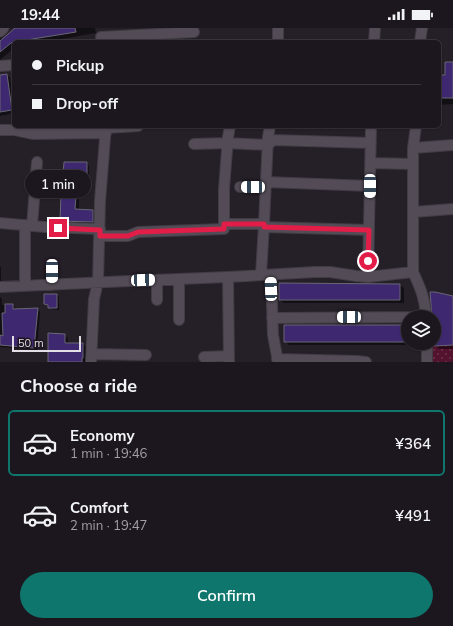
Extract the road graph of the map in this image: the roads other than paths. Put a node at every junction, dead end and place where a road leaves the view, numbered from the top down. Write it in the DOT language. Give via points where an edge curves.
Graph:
graph roads {
  1 [pos="3,28"];
  2 [pos="278,28"];
  3 [pos="375,28"];
  4 [pos="422,28"];
  5 [pos="0,31"];
  6 [pos="151,31"];
  7 [pos="194,32"];
  8 [pos="101,36"];
  9 [pos="278,40"];
  10 [pos="374,40"];
  11 [pos="420,40"];
  12 [pos="12,65"];
  13 [pos="0,66"];
  14 [pos="117,128"];
  15 [pos="230,128"];
  16 [pos="270,128"];
  17 [pos="371,128"];
  18 [pos="416,128"];
  19 [pos="106,129"];
  20 [pos="0,130"];
  21 [pos="228,143"];
  22 [pos="371,143"];
  23 [pos="194,144"];
  24 [pos="268,145"];
  25 [pos="453,145"];
  26 [pos="413,148"];
  27 [pos="37,162"];
  28 [pos="370,163"];
  29 [pos="413,164"];
  30 [pos="266,185"];
  31 [pos="370,186"];
  32 [pos="240,187"];
  33 [pos="453,209"];
  34 [pos="413,212"];
  35 [pos="0,223"];
  36 [pos="224,224"];
  37 [pos="28,226"];
  38 [pos="264,226"];
  39 [pos="369,230"];
  40 [pos="100,233"];
  41 [pos="52,271"];
  42 [pos="413,272"];
  43 [pos="266,275"];
  44 [pos="228,277"];
  45 [pos="368,277"];
  46 [pos="179,279"];
  47 [pos="157,280"];
  48 [pos="98,282"];
  49 [pos="52,285"];
  50 [pos="25,286"];
  51 [pos="0,287"];
  52 [pos="157,300"];
  53 [pos="426,310"];
  54 [pos="401,317"];
  55 [pos="272,318"];
  56 [pos="179,320"];
  57 [pos="427,350"];
  58 [pos="143,352"];
  59 [pos="204,357"];
  60 [pos="92,358"];
  61 [pos="229,359"];
  62 [pos="277,360"];
  63 [pos="366,362"];
  64 [pos="427,362"];
  1 -- 5 [label="street"];
  2 -- 9 [label="street"];
  3 -- 10 [label="street"];
  4 -- 11 [label="street"];
  6 -- 7 [label="street"];
  6 -- 8 [label="street"];
  12 -- 13 [label="street"];
  14 -- 19 [label="street"];
  15 -- 21 [label="street"];
  16 -- 24 [label="street"];
  17 -- 22 [label="street"];
  18 -- 26 [label="street"];
  19 -- 20 [label="street" via="32,134"];
  19 -- 40 [label="street"];
  21 -- 23 [label="street" via="205,148"];
  21 -- 24 [label="street"];
  21 -- 36 [label="street"];
  22 -- 24 [label="street" via="274,140"];
  22 -- 28 [label="street"];
  24 -- 30 [label="street"];
  25 -- 26 [label="street"];
  26 -- 29 [label="street"];
  27 -- 37 [label="street"];
  28 -- 29 [label="street"];
  28 -- 31 [label="street"];
  29 -- 34 [label="street"];
  30 -- 31 [label="street"];
  30 -- 32 [label="street"];
  30 -- 38 [label="street"];
  31 -- 39 [label="street"];
  33 -- 34 [label="street"];
  34 -- 42 [label="street"];
  35 -- 37 [label="street"];
  36 -- 38 [label="street"];
  36 -- 40 [label="street" via="224,229 138,232 128,236"];
  37 -- 40 [label="street"];
  37 -- 50 [label="street"];
  38 -- 39 [label="street"];
  38 -- 43 [label="street"];
  39 -- 45 [label="street"];
  40 -- 48 [label="street"];
  41 -- 49 [label="street"];
  42 -- 45 [label="street"];
  42 -- 53 [label="street" via="421,289"];
  43 -- 44 [label="street"];
  43 -- 45 [label="street" via="330,272"];
  43 -- 55 [label="street"];
  44 -- 46 [label="street"];
  44 -- 61 [label="street"];
  46 -- 47 [label="street"];
  46 -- 56 [label="street"];
  47 -- 48 [label="street"];
  47 -- 52 [label="street"];
  48 -- 49 [label="street"];
  48 -- 60 [label="street" via="94,299"];
  49 -- 50 [label="street"];
  50 -- 51 [label="street"];
  54 -- 55 [label="street"];
  55 -- 62 [label="street"];
  57 -- 64 [label="street"];
  58 -- 60 [label="street"];
  59 -- 61 [label="street"];
  62 -- 63 [label="street"];
}
